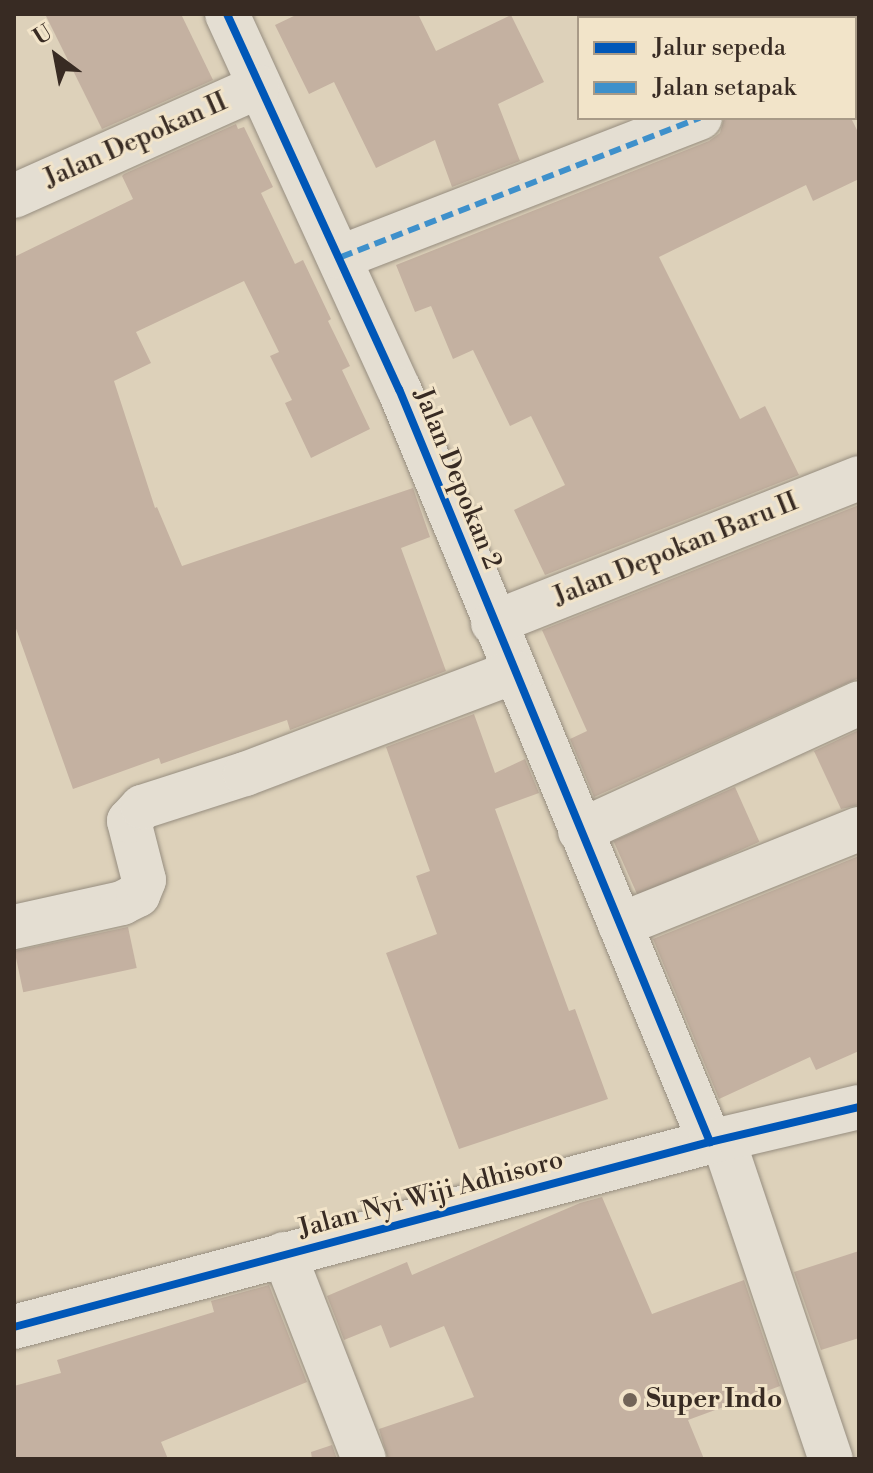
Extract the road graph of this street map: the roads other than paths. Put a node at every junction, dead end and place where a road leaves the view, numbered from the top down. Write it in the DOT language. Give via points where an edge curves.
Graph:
graph roads {
  1 [pos="227,14"];
  2 [pos="258,87"];
  3 [pos="695,120"];
  4 [pos="14,196"];
  5 [pos="341,257"];
  6 [pos="859,478"];
  7 [pos="493,623"];
  8 [pos="513,672"];
  9 [pos="859,703"];
  10 [pos="859,829"];
  11 [pos="580,831"];
  12 [pos="620,925"];
  13 [pos="14,927"];
  14 [pos="859,1107"];
  15 [pos="717,1140"];
  16 [pos="284,1254"];
  17 [pos="14,1327"];
  18 [pos="364,1459"];
  19 [pos="831,1459"];
  1 -- 2 [label="street, Jalan Depokan 2"];
  2 -- 4 [label="street, Jalan Depokan II"];
  2 -- 5 [label="street, Jalan Depokan 2"];
  3 -- 5 [label="street"];
  5 -- 7 [label="street, Jalan Depokan 2"];
  6 -- 7 [label="street, Jalan Depokan Baru II"];
  7 -- 8 [label="street, Jalan Depokan 2"];
  8 -- 11 [label="street, Jalan Depokan 2"];
  8 -- 13 [label="street" via="245,774 160,800 133,814 129,829 144,880 138,895"];
  9 -- 11 [label="street"];
  10 -- 12 [label="street"];
  11 -- 12 [label="street, Jalan Depokan 2"];
  12 -- 15 [label="street, Jalan Depokan 2"];
  14 -- 15 [label="street, Jalan Nyi Wiji Adhisoro"];
  15 -- 16 [label="street, Jalan Nyi Wiji Adhisoro"];
  15 -- 19 [label="street, Jalan Depokan 2"];
  16 -- 17 [label="street, Jalan Nyi Wiji Adhisoro"];
  16 -- 18 [label="street"];
}
